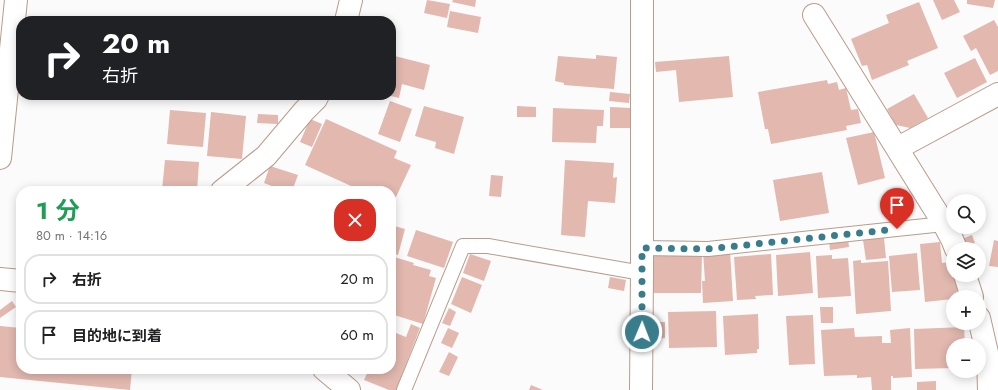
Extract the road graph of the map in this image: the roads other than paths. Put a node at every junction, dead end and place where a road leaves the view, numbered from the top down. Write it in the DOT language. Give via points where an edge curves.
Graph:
graph roads {
  1 [pos="16,0"];
  2 [pos="351,0"];
  3 [pos="642,0"];
  4 [pos="814,15"];
  5 [pos="347,16"];
  6 [pos="998,94"];
  7 [pos="315,100"];
  8 [pos="898,148"];
  9 [pos="0,158"];
  10 [pos="228,186"];
  11 [pos="944,224"];
  12 [pos="953,242"];
  13 [pos="642,248"];
  14 [pos="642,273"];
  15 [pos="0,279"];
  16 [pos="16,281"];
  17 [pos="982,330"];
  18 [pos="330,374"];
  19 [pos="349,390"];
  20 [pos="404,390"];
  21 [pos="641,390"];
  22 [pos="989,390"];
  1 -- 9 [label="street"];
  2 -- 5 [label="street"];
  3 -- 13 [label="street"];
  4 -- 8 [label="street"];
  6 -- 8 [label="street"];
  7 -- 10 [label="street" via="266,156"];
  8 -- 11 [label="street"];
  11 -- 12 [label="street"];
  11 -- 13 [label="lane" via="708,249"];
  13 -- 14 [label="street"];
  14 -- 20 [label="lane" via="488,246 463,246"];
  14 -- 21 [label="street"];
  15 -- 16 [label="street"];
  17 -- 22 [label="street" via="988,357"];
  18 -- 19 [label="street"];
}
